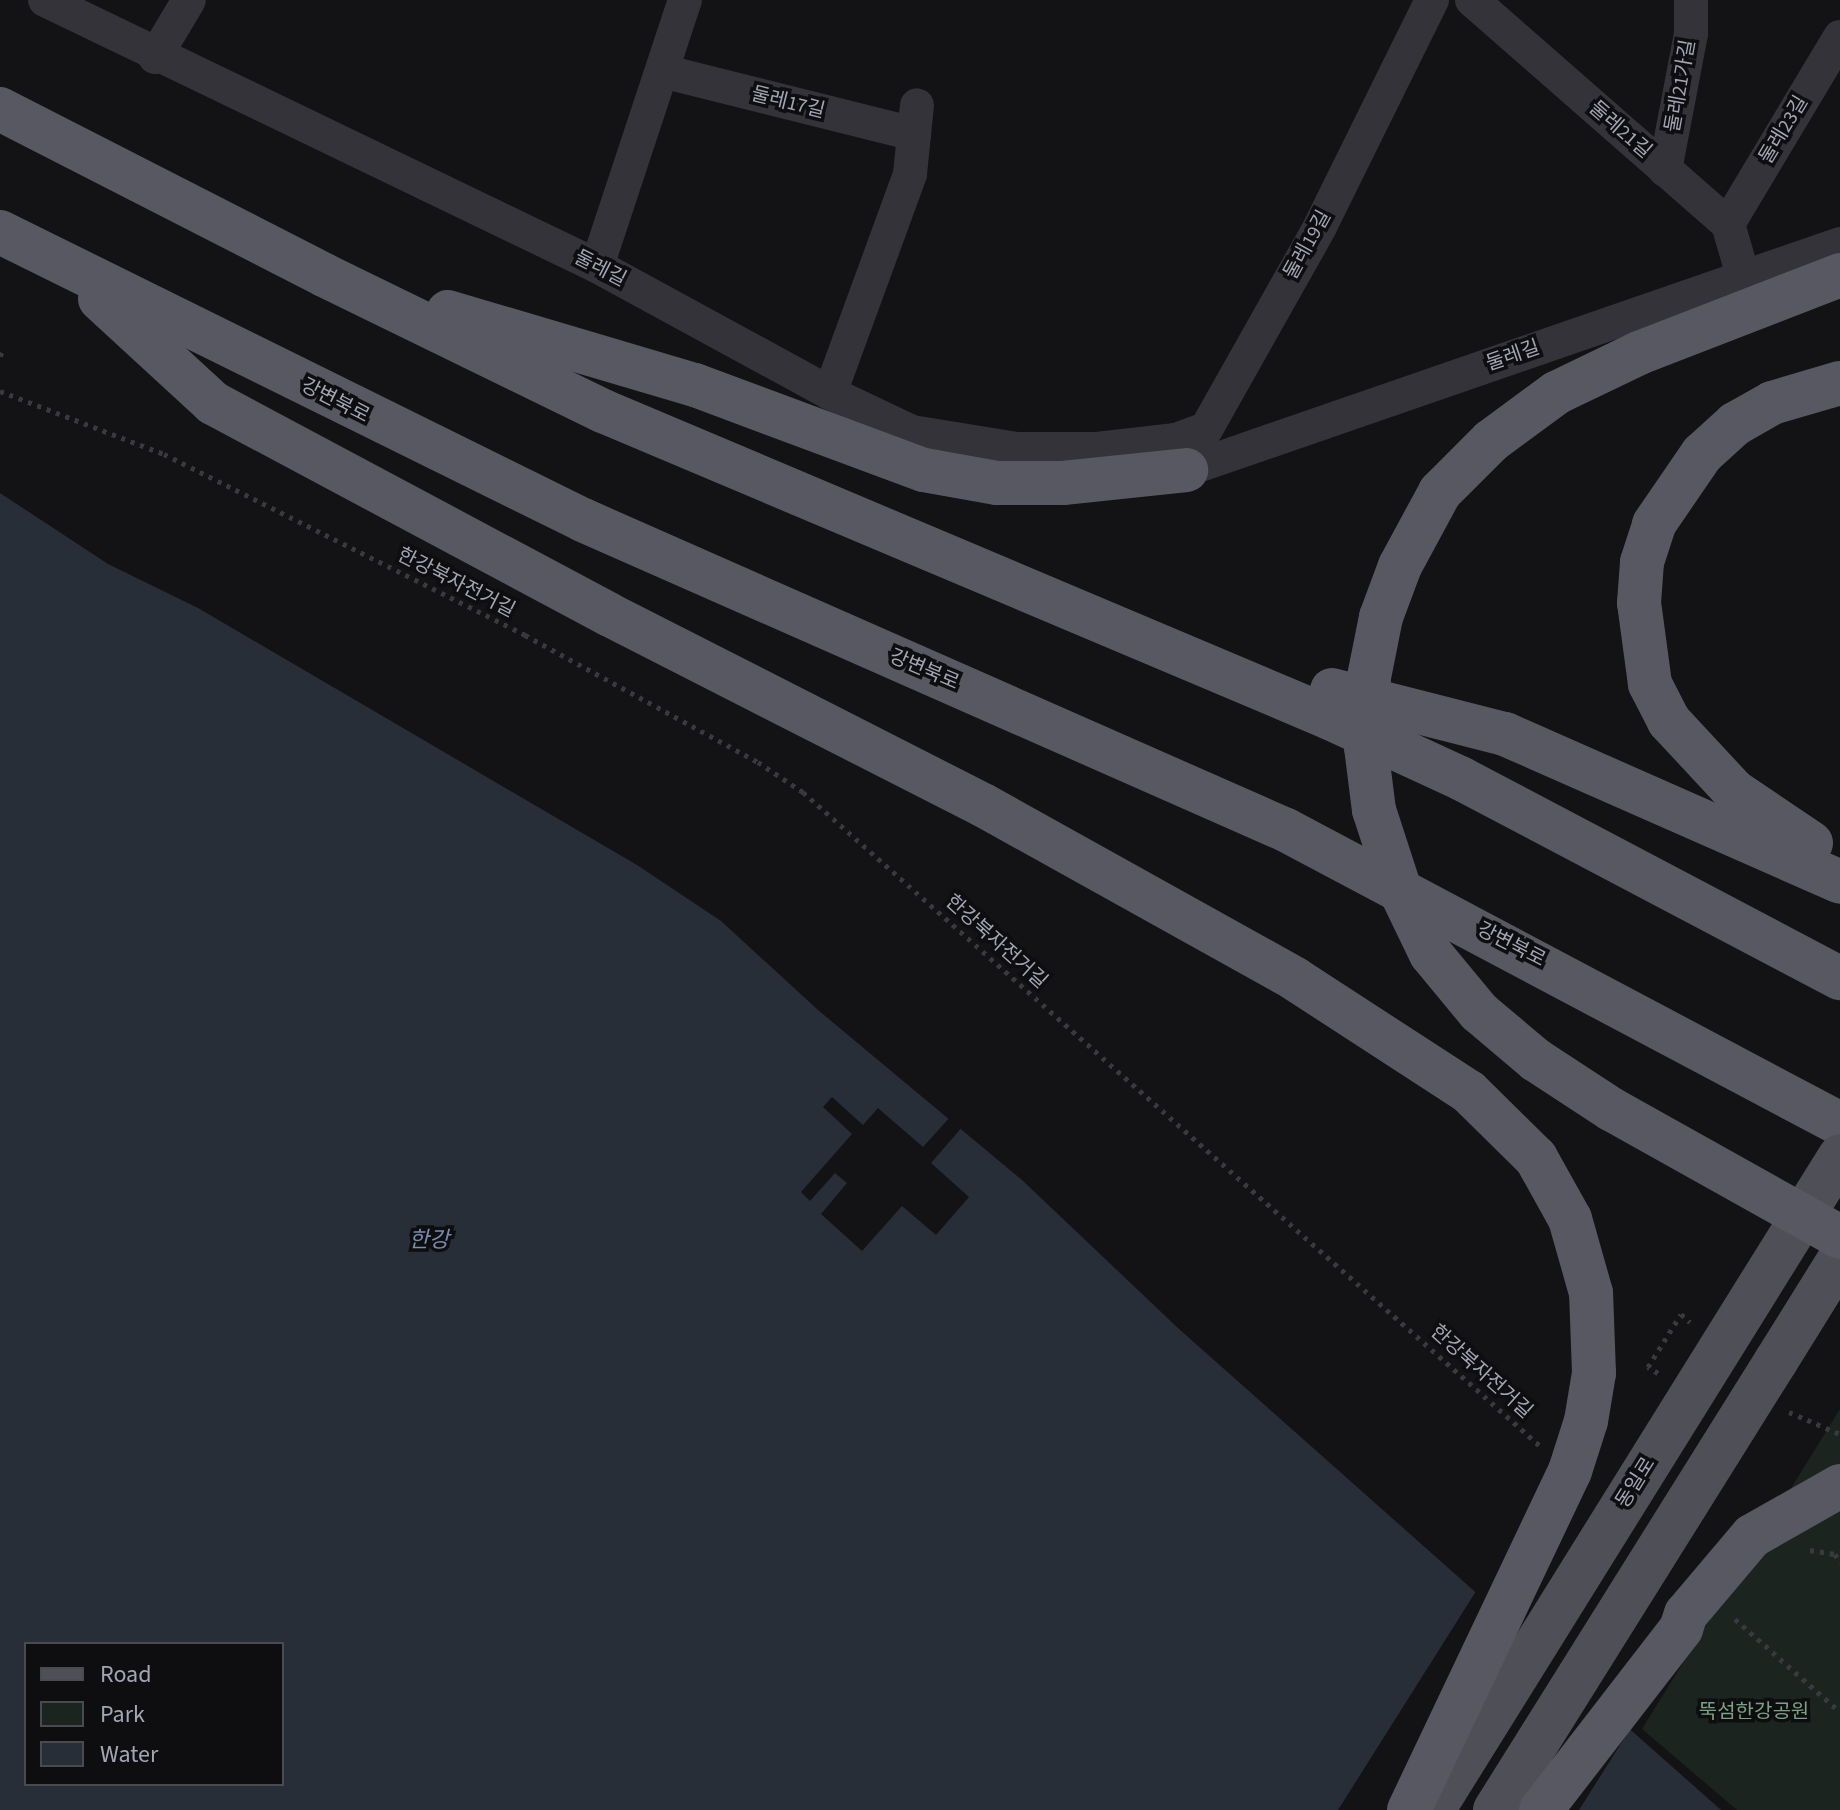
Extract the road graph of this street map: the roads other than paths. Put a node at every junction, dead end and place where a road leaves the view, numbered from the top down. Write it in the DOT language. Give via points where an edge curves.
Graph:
graph roads {
  1 [pos="45,0"];
  2 [pos="189,0"];
  3 [pos="685,0"];
  4 [pos="1432,0"];
  5 [pos="1472,0"];
  6 [pos="1691,0"];
  7 [pos="1840,37"];
  8 [pos="155,57"];
  9 [pos="662,71"];
  10 [pos="0,109"];
  11 [pos="1665,170"];
  12 [pos="1728,224"];
  13 [pos="0,232"];
  14 [pos="1840,244"];
  15 [pos="59,263"];
  16 [pos="597,266"];
  17 [pos="324,275"];
  18 [pos="1840,275"];
  19 [pos="1743,276"];
  20 [pos="1840,383"];
  21 [pos="830,393"];
  22 [pos="1181,455"];
  23 [pos="1163,647"];
  24 [pos="1840,861"];
  25 [pos="1840,882"];
  26 [pos="1840,978"];
  27 [pos="1772,1086"];
  28 [pos="1840,1124"];
  29 [pos="1840,1156"];
  30 [pos="1840,1237"];
  31 [pos="1840,1258"];
  32 [pos="1840,1486"];
  33 [pos="1409,1810"];
  34 [pos="1433,1810"];
  35 [pos="1495,1810"];
  36 [pos="1541,1810"];
  1 -- 8 [label="street, 둘레길"];
  2 -- 8 [label="street"];
  3 -- 9 [label="street"];
  4 -- 22 [label="street, 둘레19길" via="1320,227 1206,429"];
  5 -- 11 [label="street, 둘레21길"];
  6 -- 11 [label="street, 둘레21가길" via="1691,34"];
  7 -- 12 [label="street, 둘레23길"];
  8 -- 16 [label="street, 둘레길"];
  9 -- 16 [label="street"];
  9 -- 21 [label="street, 둘레17길" via="916,120 910,174"];
  10 -- 17 [label="highway"];
  11 -- 12 [label="street, 둘레21길"];
  12 -- 19 [label="street"];
  13 -- 15 [label="highway, 강변북로"];
  14 -- 19 [label="street, 둘레길"];
  15 -- 27 [label="highway, 강변북로" via="583,520 1286,830"];
  15 -- 33 [label="highway, bridge" via="213,403 608,614 983,805 1295,979 1469,1092 1536,1158 1570,1219 1591,1293 1594,1373 1586,1421 1570,1471"];
  16 -- 21 [label="street, 둘레길"];
  17 -- 22 [label="highway" via="695,385 924,470 997,483 1063,483"];
  17 -- 23 [label="highway" via="618,417"];
  18 -- 30 [label="highway, bridge" via="1639,353 1556,393 1491,441 1440,492 1400,566 1381,617 1369,677 1366,747 1374,810 1400,890 1431,954 1479,1012 1536,1060 1611,1109"];
  19 -- 22 [label="street, 둘레길"];
  20 -- 24 [label="highway" via="1772,403 1735,424 1702,454 1654,524 1642,562 1639,603 1650,684 1669,721 1734,791"];
  21 -- 22 [label="street, 둘레길" via="912,432 1017,449"];
  23 -- 25 [label="highway" via="1505,734"];
  23 -- 26 [label="highway" via="1462,779"];
  27 -- 28 [label="highway, 강변북로"];
  27 -- 29 [label="highway"];
  29 -- 34 [label="main road, 동일로, bridge"];
  31 -- 35 [label="main road, bridge"];
  32 -- 36 [label="highway, bridge" via="1752,1536 1686,1614 1681,1629"];
}
